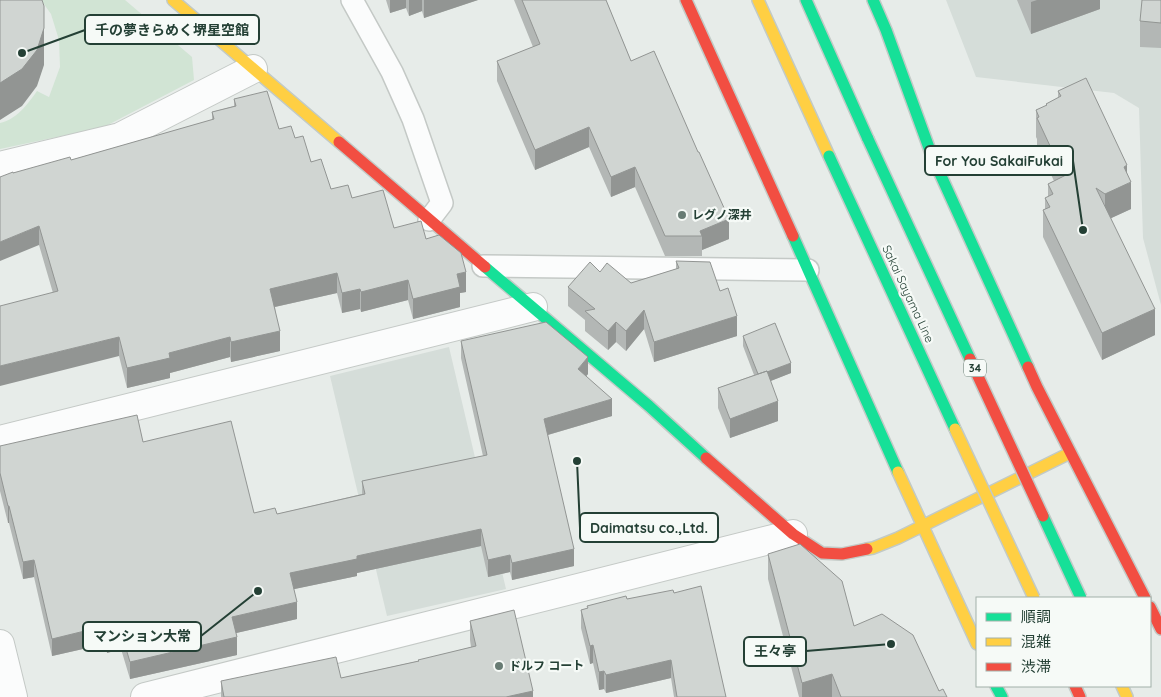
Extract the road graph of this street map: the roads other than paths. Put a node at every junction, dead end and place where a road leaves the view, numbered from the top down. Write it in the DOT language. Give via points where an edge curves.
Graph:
graph roads {
  1 [pos="174,0"];
  2 [pos="352,0"];
  3 [pos="686,0"];
  4 [pos="758,0"];
  5 [pos="806,0"];
  6 [pos="873,0"];
  7 [pos="253,70"];
  8 [pos="0,166"];
  9 [pos="429,220"];
  10 [pos="483,266"];
  11 [pos="808,270"];
  12 [pos="533,308"];
  13 [pos="0,440"];
  14 [pos="1070,453"];
  15 [pos="922,525"];
  16 [pos="793,534"];
  17 [pos="1034,597"];
  18 [pos="1081,597"];
  19 [pos="1144,597"];
  20 [pos="1151,609"];
  21 [pos="1161,629"];
  22 [pos="976,642"];
  23 [pos="0,644"];
  24 [pos="13,697"];
  25 [pos="145,697"];
  1 -- 7 [label="main road"];
  2 -- 9 [label="lane" via="414,119 442,203"];
  3 -- 11 [label="main road"];
  4 -- 17 [label="main road, Sakai Sayama Line, bridge"];
  5 -- 18 [label="main road, 34, bridge"];
  6 -- 14 [label="main road" via="932,156"];
  7 -- 8 [label="street" via="120,137"];
  7 -- 9 [label="main road"];
  9 -- 10 [label="main road"];
  10 -- 11 [label="lane"];
  10 -- 12 [label="main road"];
  11 -- 15 [label="main road"];
  12 -- 13 [label="street"];
  12 -- 16 [label="main road"];
  14 -- 15 [label="main road"];
  14 -- 19 [label="main road"];
  15 -- 16 [label="main road" via="874,548 842,554 822,553"];
  15 -- 22 [label="main road"];
  16 -- 25 [label="street"];
  20 -- 21 [label="main road"];
  23 -- 24 [label="street"];
}
